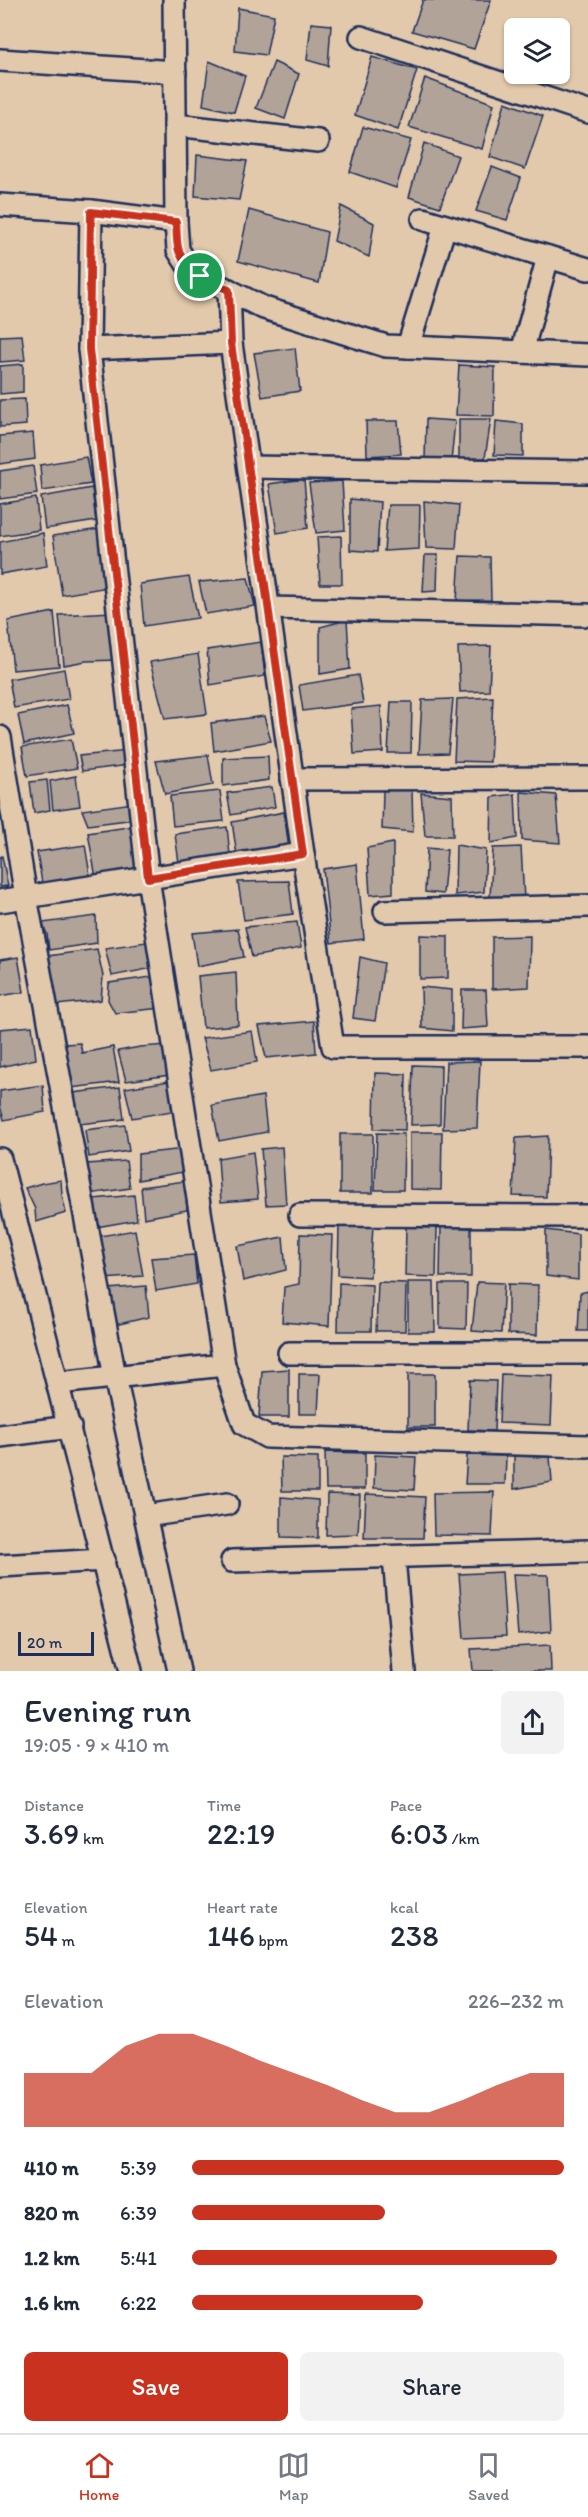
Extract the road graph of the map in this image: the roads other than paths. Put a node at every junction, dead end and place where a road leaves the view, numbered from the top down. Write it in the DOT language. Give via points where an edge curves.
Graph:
graph roads {
  1 [pos="174,0"];
  2 [pos="361,37"];
  3 [pos="0,60"];
  4 [pos="175,72"];
  5 [pos="588,112"];
  6 [pos="175,125"];
  7 [pos="318,141"];
  8 [pos="0,205"];
  9 [pos="91,212"];
  10 [pos="423,219"];
  11 [pos="176,222"];
  12 [pos="445,226"];
  13 [pos="548,257"];
  14 [pos="588,270"];
  15 [pos="229,290"];
  16 [pos="231,343"];
  17 [pos="408,347"];
  18 [pos="89,349"];
  19 [pos="522,352"];
  20 [pos="588,355"];
  21 [pos="249,467"];
  22 [pos="588,472"];
  23 [pos="269,608"];
  24 [pos="588,615"];
  25 [pos="0,736"];
  26 [pos="588,778"];
  27 [pos="292,779"];
  28 [pos="303,854"];
  29 [pos="148,878"];
  30 [pos="26,897"];
  31 [pos="0,901"];
  32 [pos="588,906"];
  33 [pos="384,911"];
  34 [pos="588,1047"];
  35 [pos="0,1160"];
  36 [pos="300,1215"];
  37 [pos="588,1216"];
  38 [pos="289,1353"];
  39 [pos="588,1353"];
  40 [pos="224,1365"];
  41 [pos="115,1377"];
  42 [pos="58,1383"];
  43 [pos="70,1427"];
  44 [pos="0,1436"];
  45 [pos="588,1446"];
  46 [pos="227,1504"];
  47 [pos="145,1516"];
  48 [pos="588,1551"];
  49 [pos="394,1558"];
  50 [pos="104,1560"];
  51 [pos="232,1561"];
  52 [pos="0,1566"];
  53 [pos="131,1671"];
  54 [pos="179,1671"];
  55 [pos="404,1671"];
  1 -- 4 [label="street"];
  2 -- 5 [label="street"];
  3 -- 4 [label="street"];
  4 -- 6 [label="street"];
  6 -- 7 [label="street"];
  6 -- 11 [label="street"];
  8 -- 9 [label="street"];
  9 -- 11 [label="street"];
  9 -- 18 [label="street"];
  10 -- 12 [label="street"];
  11 -- 15 [label="street" via="178,250 187,264 200,276"];
  12 -- 13 [label="street"];
  12 -- 17 [label="street"];
  13 -- 14 [label="street"];
  13 -- 19 [label="street"];
  15 -- 16 [label="street"];
  15 -- 17 [label="street" via="264,308 386,346"];
  16 -- 18 [label="street"];
  16 -- 21 [label="street"];
  17 -- 19 [label="street"];
  18 -- 29 [label="street"];
  19 -- 20 [label="street"];
  21 -- 22 [label="street"];
  21 -- 23 [label="street"];
  23 -- 24 [label="street"];
  23 -- 27 [label="street"];
  25 -- 30 [label="street"];
  26 -- 27 [label="street"];
  27 -- 28 [label="street"];
  28 -- 29 [label="street"];
  28 -- 34 [label="street" via="333,1047"];
  29 -- 30 [label="street"];
  29 -- 40 [label="street"];
  30 -- 31 [label="street"];
  30 -- 41 [label="street"];
  32 -- 33 [label="street"];
  35 -- 42 [label="street"];
  36 -- 37 [label="street"];
  38 -- 39 [label="street"];
  40 -- 41 [label="street"];
  40 -- 45 [label="street" via="244,1424 267,1437"];
  41 -- 42 [label="street"];
  41 -- 47 [label="street"];
  42 -- 43 [label="street"];
  43 -- 44 [label="street"];
  43 -- 50 [label="street"];
  46 -- 47 [label="street"];
  47 -- 54 [label="street"];
  48 -- 49 [label="street"];
  49 -- 51 [label="street"];
  49 -- 55 [label="street"];
  50 -- 52 [label="street"];
  50 -- 53 [label="street"];
}
